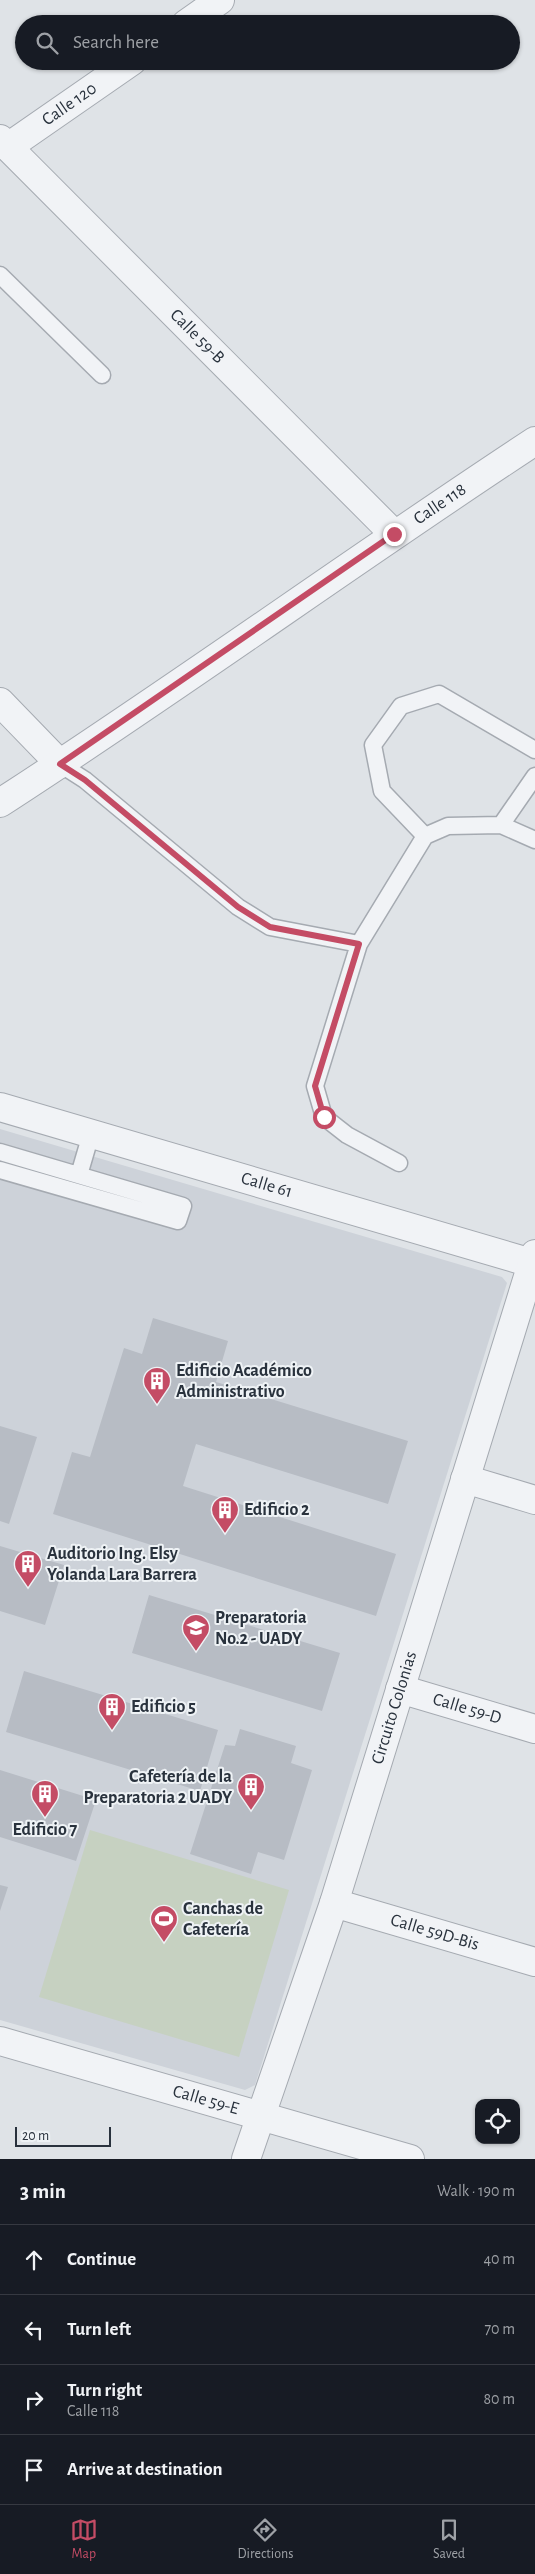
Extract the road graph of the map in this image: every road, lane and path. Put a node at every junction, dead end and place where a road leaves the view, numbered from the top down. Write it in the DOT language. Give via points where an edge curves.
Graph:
graph roads {
  1 [pos="220,0"];
  2 [pos="199,15"];
  3 [pos="118,70"];
  4 [pos="4,143"];
  5 [pos="0,275"];
  6 [pos="102,375"];
  7 [pos="535,441"];
  8 [pos="394,534"];
  9 [pos="0,702"];
  10 [pos="535,750"];
  11 [pos="60,764"];
  12 [pos="535,776"];
  13 [pos="0,803"];
  14 [pos="501,825"];
  15 [pos="425,836"];
  16 [pos="535,840"];
  17 [pos="359,944"];
  18 [pos="0,1107"];
  19 [pos="91,1134"];
  20 [pos="0,1152"];
  21 [pos="399,1163"];
  22 [pos="0,1170"];
  23 [pos="79,1176"];
  24 [pos="534,1261"];
  25 [pos="465,1479"];
  26 [pos="535,1500"];
  27 [pos="400,1689"];
  28 [pos="535,1728"];
  29 [pos="334,1903"];
  30 [pos="535,1962"];
  31 [pos="0,2041"];
  32 [pos="260,2116"];
  33 [pos="246,2159"];
  34 [pos="410,2159"];
  1 -- 2 [label="street"];
  3 -- 4 [label="street, Calle 120"];
  4 -- 8 [label="street, Calle 59-B"];
  5 -- 6 [label="lane"];
  7 -- 8 [label="street, Calle 118"];
  8 -- 11 [label="street, Calle 118"];
  9 -- 11 [label="street"];
  10 -- 15 [label="lane" via="439,694 401,706 373,745 382,791"];
  11 -- 13 [label="street, Calle 118"];
  11 -- 17 [label="lane" via="85,780 238,907 270,927"];
  12 -- 14 [label="lane"];
  14 -- 15 [label="lane" via="448,826"];
  14 -- 16 [label="lane"];
  15 -- 17 [label="lane"];
  17 -- 21 [label="lane" via="315,1086 324,1117 347,1135"];
  18 -- 19 [label="street, Calle 61"];
  19 -- 23 [label="lane"];
  19 -- 24 [label="street, Calle 61"];
  20 -- 23 [label="lane"];
  22 -- 23 [label="lane" via="178,1220 183,1206"];
  24 -- 25 [label="street, Circuito Colonias"];
  25 -- 26 [label="street"];
  25 -- 27 [label="street, Circuito Colonias"];
  27 -- 28 [label="street, Calle 59-D"];
  27 -- 29 [label="street, Circuito Colonias"];
  29 -- 30 [label="street, Calle 59D-Bis"];
  29 -- 32 [label="street, Circuito Colonias"];
  31 -- 32 [label="street, Calle 59-E"];
  32 -- 33 [label="street, Circuito Colonias"];
  32 -- 34 [label="street, Calle 59-E"];
}
